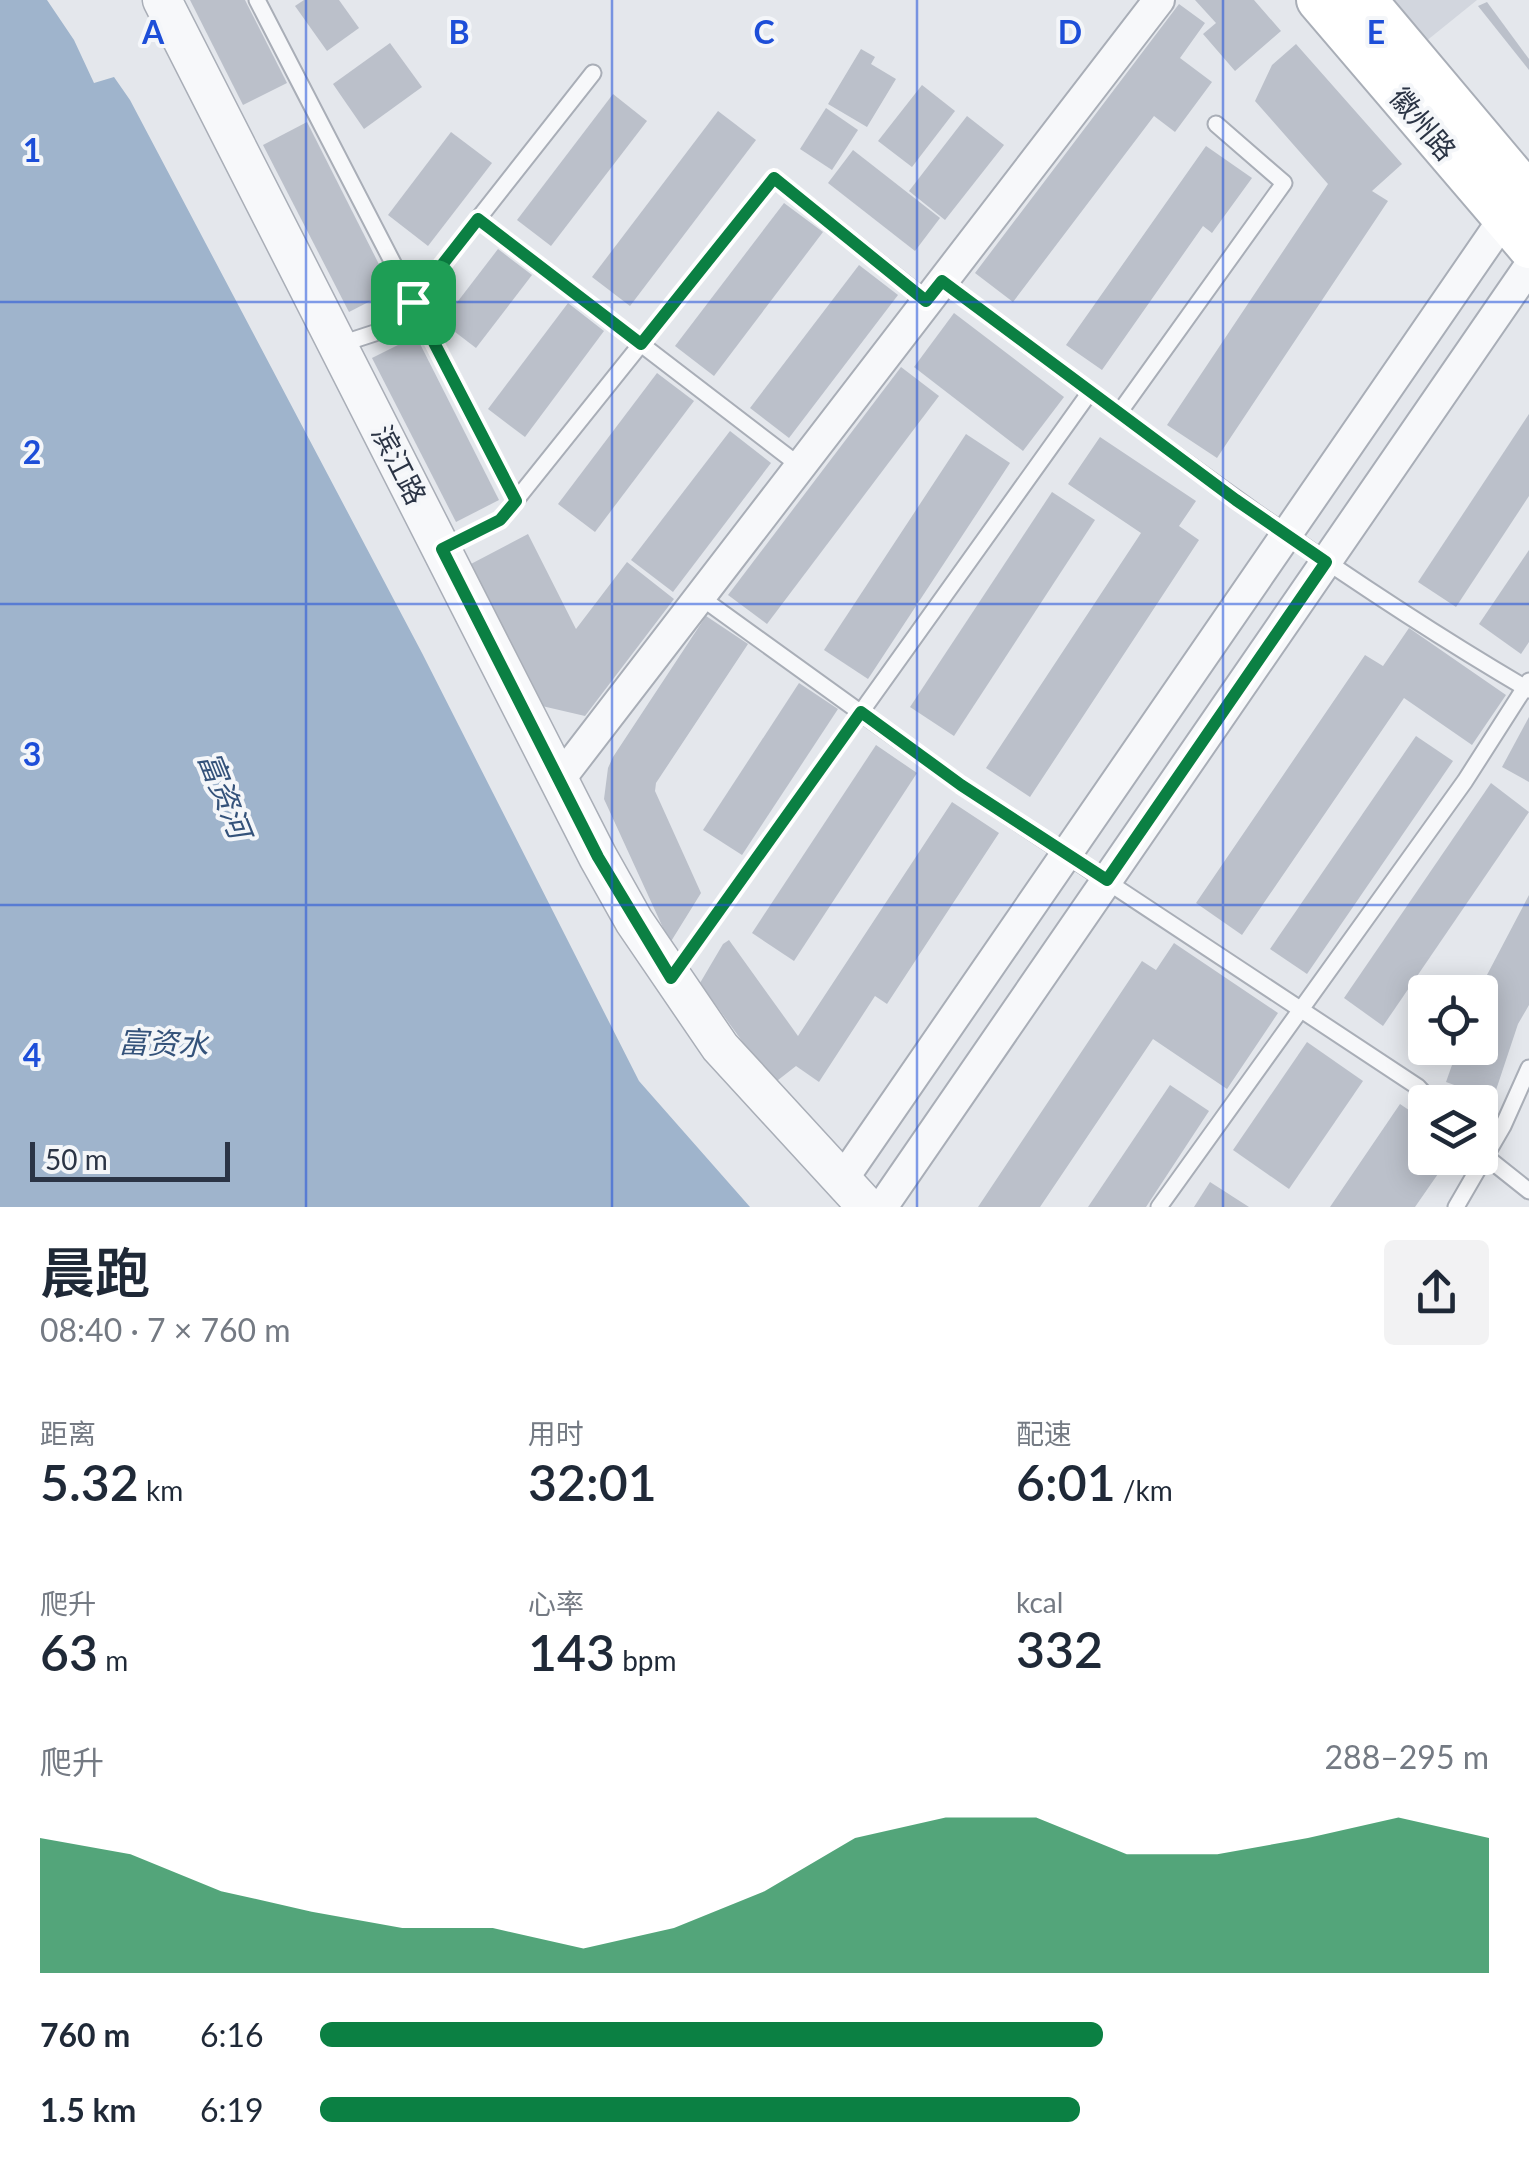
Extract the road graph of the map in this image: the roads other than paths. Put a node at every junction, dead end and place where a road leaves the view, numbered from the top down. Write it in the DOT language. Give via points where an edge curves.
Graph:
graph roads {
  1 [pos="162,0"];
  2 [pos="257,0"];
  3 [pos="1159,0"];
  4 [pos="1318,0"];
  5 [pos="1365,0"];
  6 [pos="593,73"];
  7 [pos="1216,124"];
  8 [pos="1522,213"];
  9 [pos="478,219"];
  10 [pos="1529,267"];
  11 [pos="934,291"];
  12 [pos="413,302"];
  13 [pos="338,344"];
  14 [pos="641,344"];
  15 [pos="1090,392"];
  16 [pos="1119,414"];
  17 [pos="800,466"];
  18 [pos="516,501"];
  19 [pos="1286,535"];
  20 [pos="442,549"];
  21 [pos="1326,562"];
  22 [pos="699,596"];
  23 [pos="1528,686"];
  24 [pos="861,712"];
  25 [pos="559,780"];
  26 [pos="1068,854"];
  27 [pos="1107,880"];
  28 [pos="671,978"];
  29 [pos="1302,1009"];
  30 [pos="1529,1068"];
  31 [pos="1415,1085"];
  32 [pos="1498,1126"];
  33 [pos="1498,1166"];
  34 [pos="1472,1175"];
  35 [pos="1529,1191"];
  36 [pos="854,1194"];
  37 [pos="882,1207"];
  38 [pos="1159,1207"];
  39 [pos="1456,1207"];
  1 -- 13 [label="street, 滨江路"];
  2 -- 12 [label="lane"];
  3 -- 11 [label="street"];
  4 -- 8 [label="main road, 徽州路"];
  5 -- 8 [label="main road, 徽州路"];
  6 -- 9 [label="lane"];
  7 -- 16 [label="lane" via="1284,183"];
  8 -- 19 [label="street"];
  9 -- 12 [label="lane"];
  9 -- 14 [label="lane"];
  10 -- 21 [label="street"];
  11 -- 14 [label="lane" via="774,178"];
  11 -- 15 [label="lane"];
  11 -- 17 [label="street"];
  12 -- 13 [label="lane" via="393,326"];
  12 -- 18 [label="lane"];
  13 -- 20 [label="street, 滨江路"];
  14 -- 17 [label="lane"];
  14 -- 18 [label="lane"];
  15 -- 16 [label="lane"];
  15 -- 24 [label="lane"];
  16 -- 19 [label="lane"];
  17 -- 22 [label="street"];
  18 -- 20 [label="lane" via="500,520"];
  19 -- 21 [label="lane"];
  19 -- 26 [label="street"];
  20 -- 25 [label="street, 滨江路"];
  21 -- 23 [label="lane"];
  21 -- 27 [label="street"];
  22 -- 24 [label="lane"];
  22 -- 25 [label="street"];
  23 -- 29 [label="lane"];
  24 -- 26 [label="lane"];
  24 -- 28 [label="lane"];
  25 -- 28 [label="street, 滨江路"];
  26 -- 27 [label="lane"];
  26 -- 36 [label="street"];
  27 -- 29 [label="lane"];
  27 -- 37 [label="street"];
  28 -- 36 [label="street, 滨江路" via="720,1047"];
  29 -- 31 [label="lane"];
  29 -- 38 [label="lane"];
  30 -- 32 [label="lane"];
  33 -- 35 [label="lane"];
  34 -- 39 [label="lane"];
}
